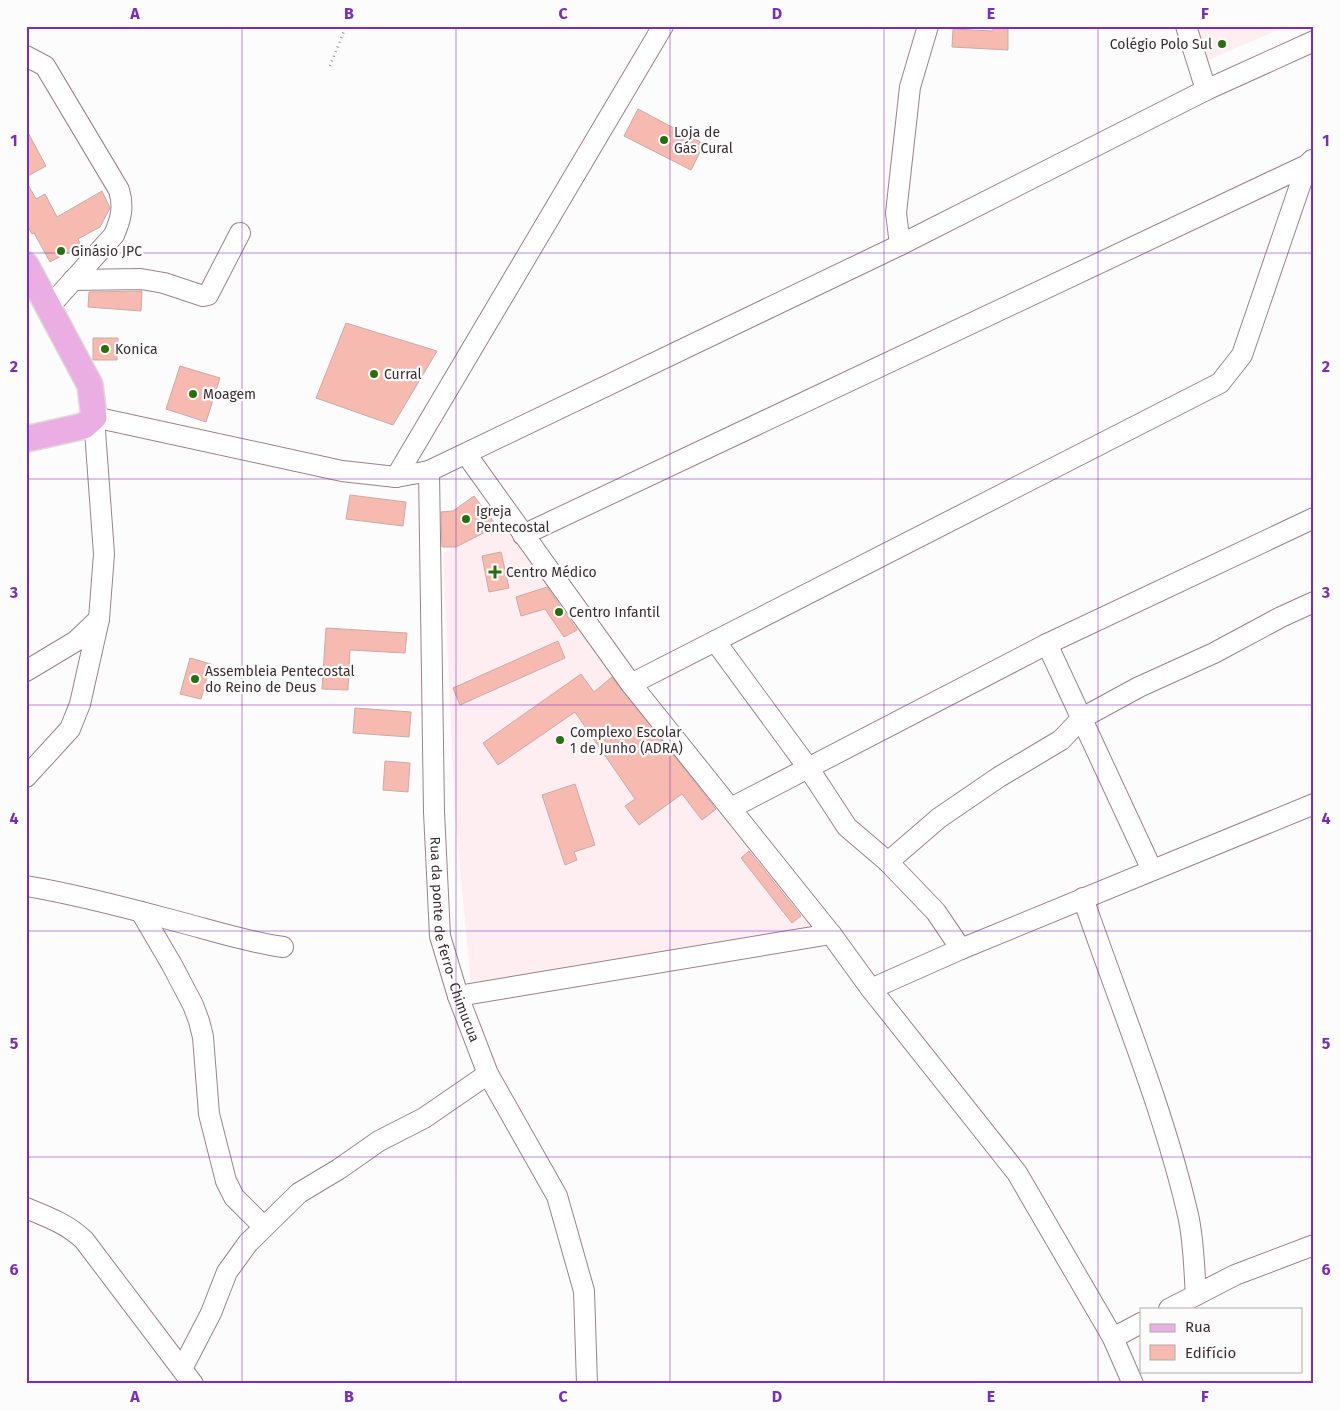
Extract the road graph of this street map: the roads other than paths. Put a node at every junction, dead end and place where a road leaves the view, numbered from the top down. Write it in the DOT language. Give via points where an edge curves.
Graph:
graph roads {
  1 [pos="663,26"];
  2 [pos="928,26"];
  3 [pos="1186,26"];
  4 [pos="1309,37"];
  5 [pos="26,56"];
  6 [pos="1206,90"];
  7 [pos="1311,162"];
  8 [pos="240,233"];
  9 [pos="900,245"];
  10 [pos="26,265"];
  11 [pos="73,280"];
  12 [pos="49,307"];
  13 [pos="94,417"];
  14 [pos="26,439"];
  15 [pos="466,454"];
  16 [pos="429,471"];
  17 [pos="396,477"];
  18 [pos="1314,518"];
  19 [pos="523,534"];
  20 [pos="1314,602"];
  21 [pos="99,619"];
  22 [pos="715,641"];
  23 [pos="1047,644"];
  24 [pos="26,671"];
  25 [pos="631,684"];
  26 [pos="1082,718"];
  27 [pos="808,769"];
  28 [pos="26,777"];
  29 [pos="1314,804"];
  30 [pos="732,808"];
  31 [pos="888,862"];
  32 [pos="1152,870"];
  33 [pos="26,886"];
  34 [pos="1083,898"];
  35 [pos="141,912"];
  36 [pos="831,934"];
  37 [pos="283,947"];
  38 [pos="961,948"];
  39 [pos="871,989"];
  40 [pos="458,996"];
  41 [pos="488,1074"];
  42 [pos="26,1208"];
  43 [pos="264,1227"];
  44 [pos="1314,1245"];
  45 [pos="1196,1295"];
  46 [pos="1171,1308"];
  47 [pos="1140,1324"];
  48 [pos="1113,1338"];
  49 [pos="188,1376"];
  50 [pos="587,1384"];
  51 [pos="1133,1384"];
  1 -- 17 [label="street"];
  2 -- 9 [label="street" via="910,87 896,213"];
  3 -- 6 [label="street"];
  4 -- 6 [label="street"];
  5 -- 11 [label="street" via="45,66 119,190 122,203 114,235"];
  6 -- 9 [label="street"];
  7 -- 19 [label="street"];
  7 -- 22 [label="street" via="1242,355 1220,383"];
  8 -- 11 [label="street" via="211,290 204,296 164,283 141,280"];
  9 -- 15 [label="street"];
  10 -- 12 [label="main road"];
  11 -- 12 [label="street"];
  12 -- 13 [label="main road" via="90,385"];
  13 -- 14 [label="main road" via="84,426"];
  13 -- 17 [label="street" via="342,470"];
  13 -- 21 [label="street" via="104,554"];
  15 -- 16 [label="street"];
  15 -- 19 [label="street"];
  16 -- 17 [label="street"];
  16 -- 40 [label="street, Rua da ponte de ferro- Chimucua" via="434,812 440,936"];
  18 -- 23 [label="street"];
  19 -- 25 [label="street"];
  20 -- 26 [label="street" via="1138,687"];
  21 -- 24 [label="street" via="76,641"];
  21 -- 28 [label="street" via="80,704 70,729"];
  22 -- 25 [label="street"];
  22 -- 27 [label="street"];
  23 -- 26 [label="street"];
  23 -- 27 [label="street"];
  25 -- 30 [label="street"];
  26 -- 31 [label="street" via="1061,740 939,818"];
  26 -- 32 [label="street"];
  27 -- 30 [label="street"];
  27 -- 31 [label="street" via="847,827"];
  29 -- 32 [label="street"];
  30 -- 36 [label="street"];
  31 -- 38 [label="street" via="936,912"];
  32 -- 34 [label="street"];
  33 -- 35 [label="street"];
  34 -- 38 [label="street"];
  34 -- 45 [label="street" via="1176,1171 1188,1217"];
  35 -- 37 [label="street" via="226,937"];
  35 -- 43 [label="street" via="177,973 199,1021 209,1114 226,1181 234,1198"];
  36 -- 39 [label="street"];
  36 -- 40 [label="street"];
  38 -- 39 [label="street"];
  39 -- 48 [label="street" via="1017,1173"];
  40 -- 41 [label="street, Rua da ponte de ferro- Chimucua"];
  41 -- 43 [label="street" via="299,1193"];
  41 -- 50 [label="street, Rua da ponte de ferro- Chimucua" via="557,1196 584,1291"];
  42 -- 49 [label="street" via="72,1229 84,1240"];
  43 -- 49 [label="street" via="227,1272"];
  44 -- 45 [label="street" via="1235,1275"];
  45 -- 46 [label="street"];
  47 -- 48 [label="street"];
  48 -- 51 [label="street"];
}
